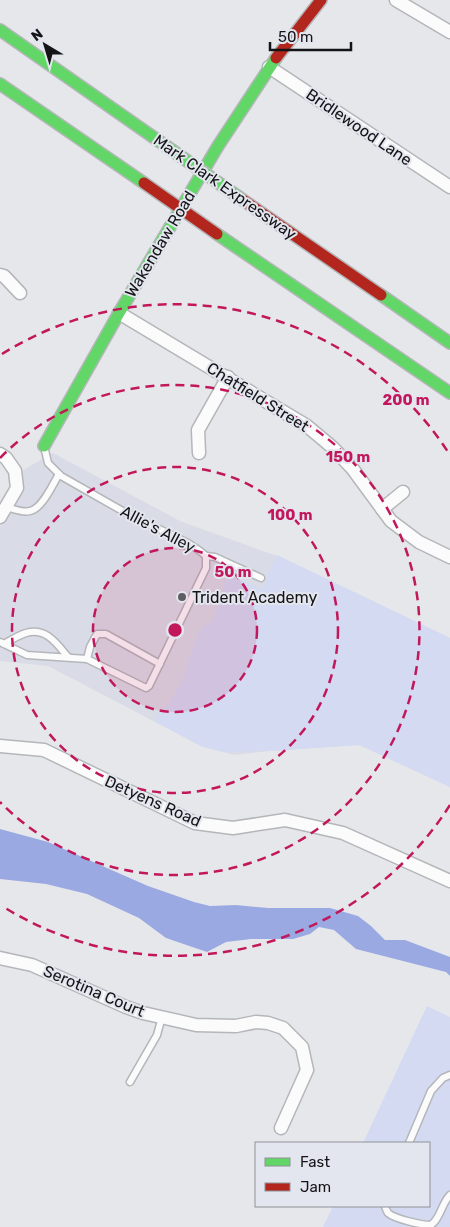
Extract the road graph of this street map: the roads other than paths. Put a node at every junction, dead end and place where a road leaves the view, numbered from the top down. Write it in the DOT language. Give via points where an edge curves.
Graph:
graph roads {
  1 [pos="396,0"];
  2 [pos="317,1"];
  3 [pos="0,30"];
  4 [pos="450,32"];
  5 [pos="268,67"];
  6 [pos="0,84"];
  7 [pos="450,187"];
  8 [pos="0,275"];
  9 [pos="20,293"];
  10 [pos="119,313"];
  11 [pos="450,343"];
  12 [pos="228,377"];
  13 [pos="450,393"];
  14 [pos="44,446"];
  15 [pos="199,453"];
  16 [pos="0,454"];
  17 [pos="59,474"];
  18 [pos="403,492"];
  19 [pos="382,509"];
  20 [pos="3,512"];
  21 [pos="206,556"];
  22 [pos="450,557"];
  23 [pos="261,578"];
  24 [pos="2,643"];
  25 [pos="68,657"];
  26 [pos="87,659"];
  27 [pos="160,664"];
  28 [pos="0,746"];
  29 [pos="450,881"];
  30 [pos="0,958"];
  31 [pos="162,1017"];
  32 [pos="450,1075"];
  33 [pos="130,1082"];
  34 [pos="281,1128"];
  35 [pos="409,1142"];
  36 [pos="450,1195"];
  37 [pos="385,1207"];
  1 -- 4 [label="street"];
  2 -- 5 [label="main road, Wakendaw Road"];
  3 -- 11 [label="main road, Mark Clark Expressway, bridge"];
  5 -- 7 [label="street, Bridlewood Lane"];
  5 -- 10 [label="main road, Wakendaw Road"];
  6 -- 13 [label="main road, bridge"];
  8 -- 9 [label="street"];
  10 -- 12 [label="street, Chatfield Street"];
  10 -- 14 [label="main road, Wakendaw Road"];
  12 -- 15 [label="street" via="198,430"];
  12 -- 19 [label="street, Chatfield Street" via="307,426 332,447"];
  14 -- 17 [label="lane, Allie's Alley" via="48,464"];
  16 -- 20 [label="street" via="15,471 17,488"];
  17 -- 20 [label="lane" via="41,504 32,511"];
  17 -- 21 [label="lane, Allie's Alley" via="188,543"];
  18 -- 19 [label="street"];
  19 -- 22 [label="street, Chatfield Street" via="391,521 419,542"];
  21 -- 23 [label="lane"];
  21 -- 27 [label="lane, Allie's Alley" via="206,568"];
  24 -- 25 [label="lane, Allie's Alley" via="27,655"];
  24 -- 25 [label="lane" via="26,633 39,632 54,639"];
  25 -- 26 [label="lane, Allie's Alley"];
  26 -- 27 [label="lane, Allie's Alley" via="146,688"];
  26 -- 27 [label="lane" via="97,634 106,634"];
  28 -- 29 [label="street, Detyens Road" via="44,750 195,823 232,828 285,820 343,833"];
  30 -- 31 [label="street, Serotina Court" via="32,965 126,1007"];
  31 -- 33 [label="lane" via="157,1035"];
  31 -- 34 [label="street, Serotina Court" via="196,1026 236,1026 256,1022 283,1028 302,1047 307,1070"];
  32 -- 35 [label="lane" via="431,1091"];
  36 -- 37 [label="lane" via="431,1225 416,1224 390,1214"];
}
